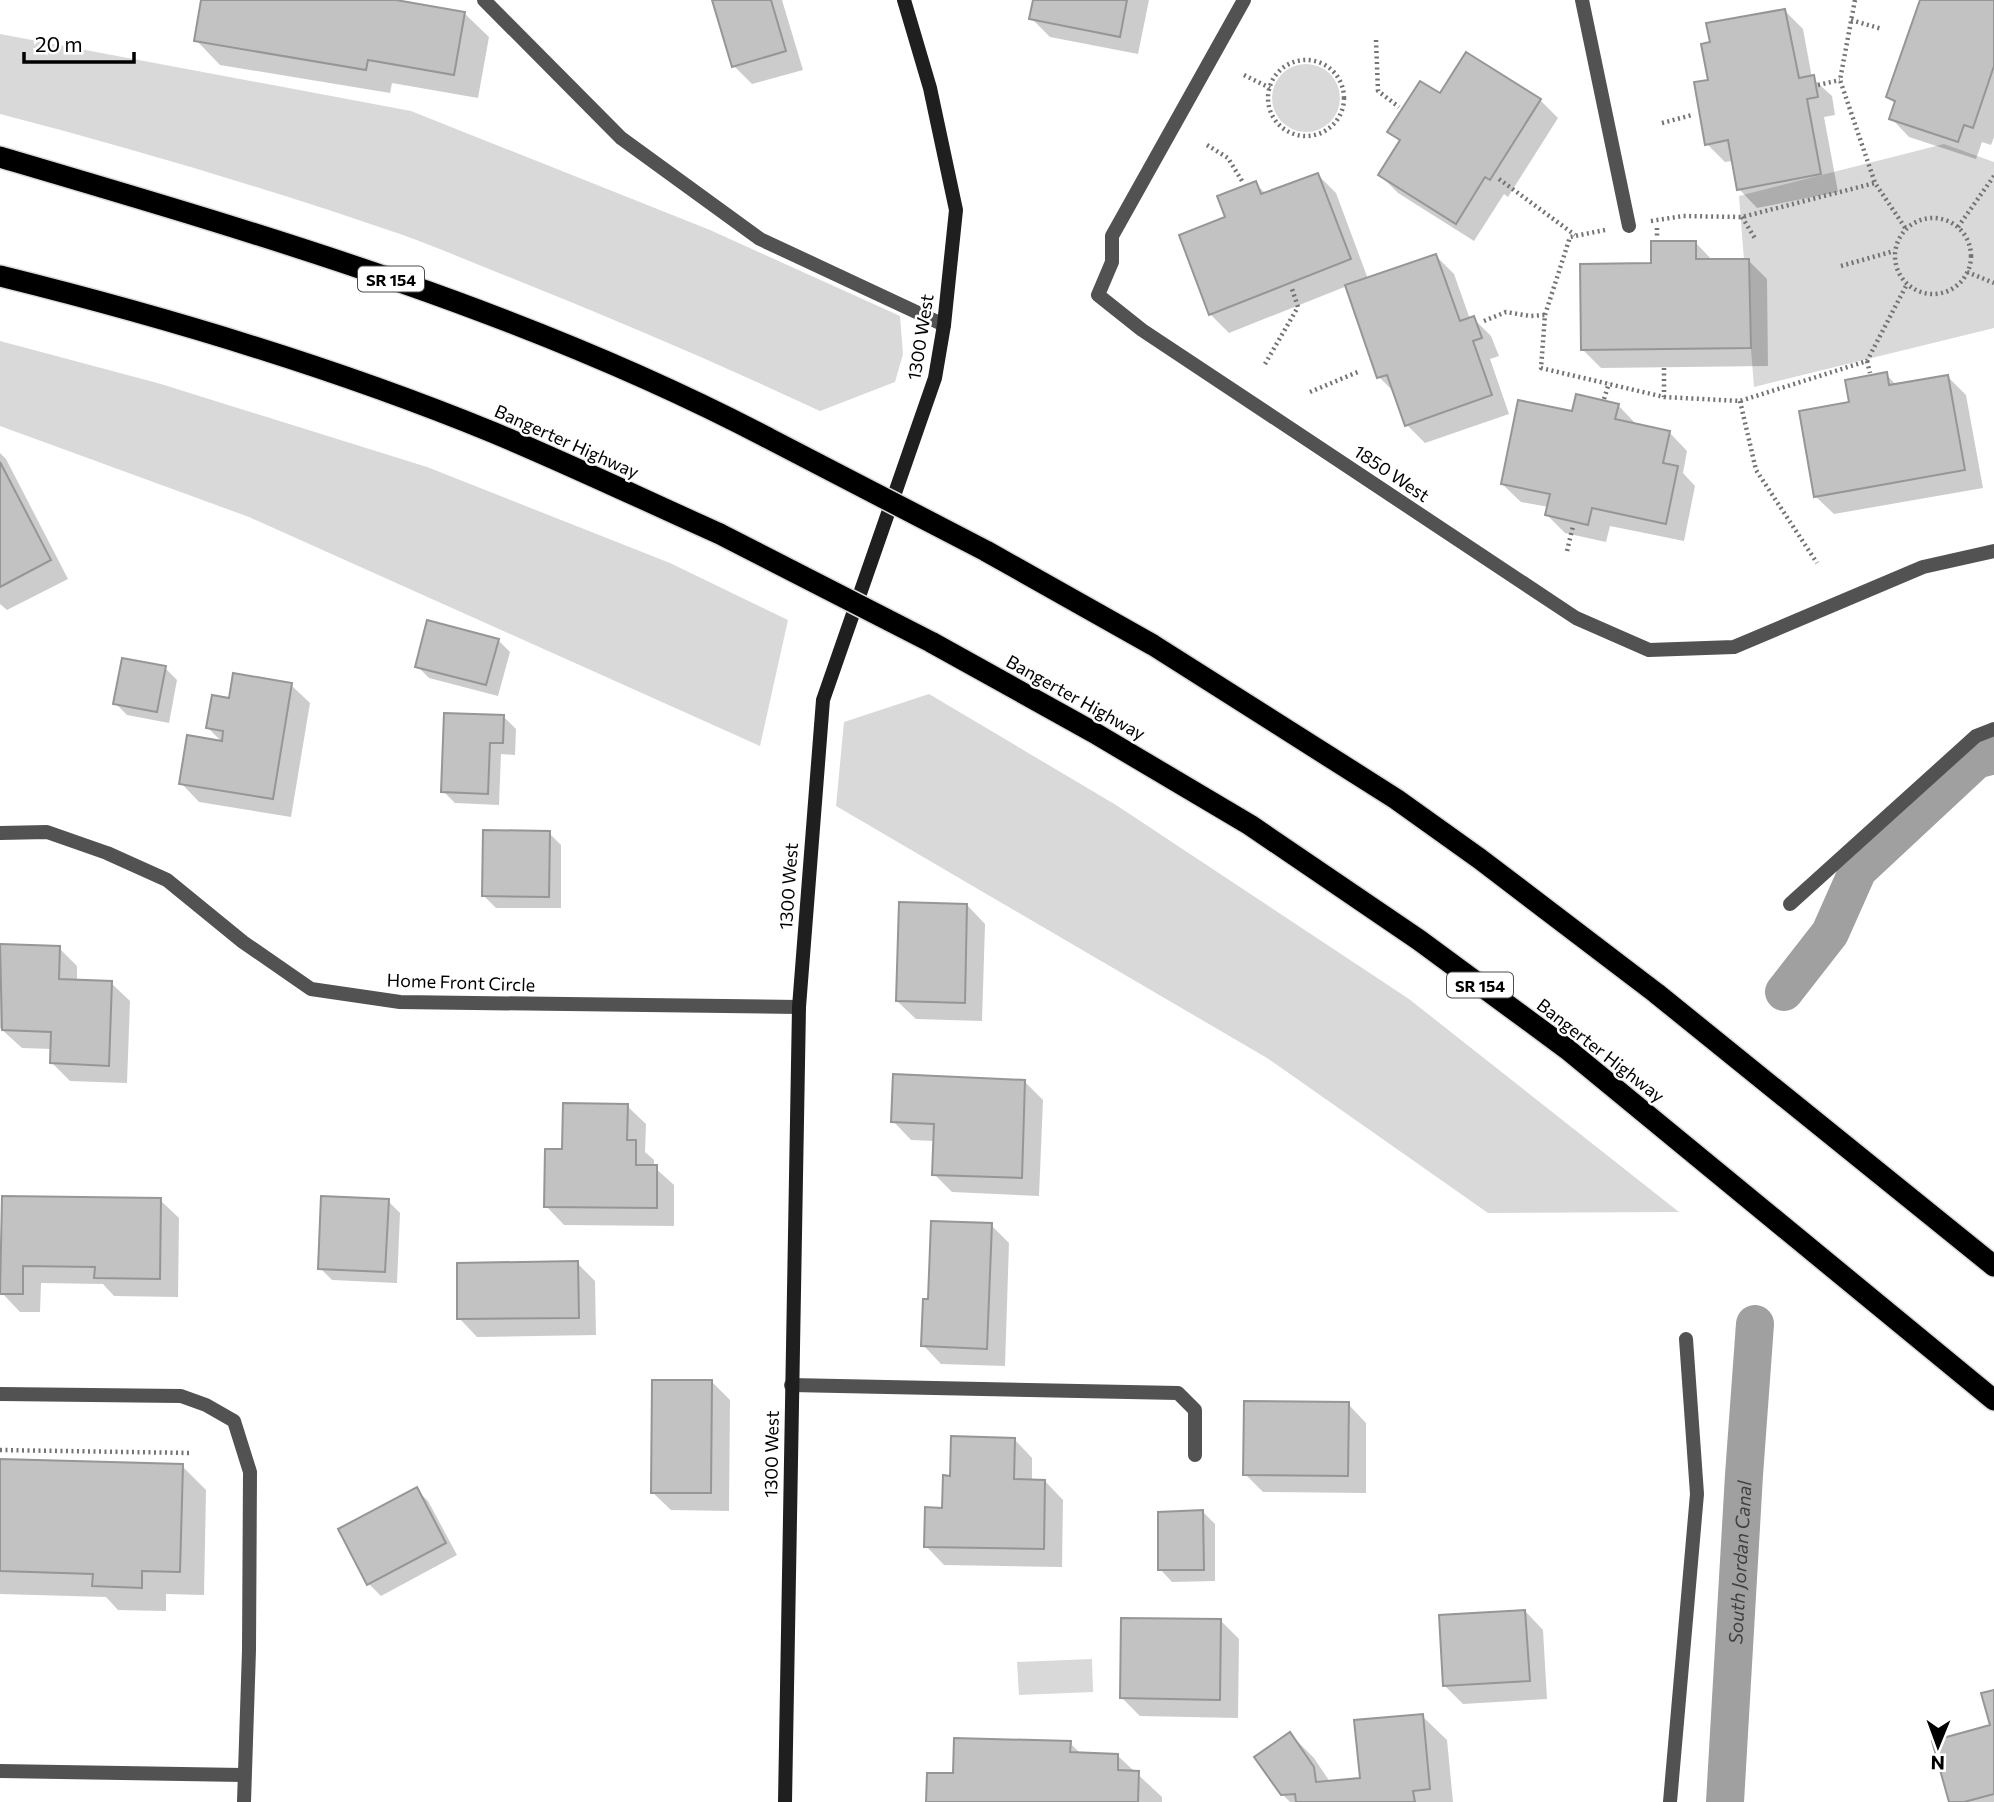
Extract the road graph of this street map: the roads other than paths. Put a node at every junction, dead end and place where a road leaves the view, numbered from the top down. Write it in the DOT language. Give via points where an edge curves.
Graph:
graph roads {
  1 [pos="484,0"];
  2 [pos="904,0"];
  3 [pos="1244,0"];
  4 [pos="1583,0"];
  5 [pos="0,157"];
  6 [pos="1629,226"];
  7 [pos="0,276"];
  8 [pos="944,325"];
  9 [pos="1994,551"];
  10 [pos="1994,729"];
  11 [pos="0,833"];
  12 [pos="1790,904"];
  13 [pos="799,1007"];
  14 [pos="1994,1266"];
  15 [pos="1686,1339"];
  16 [pos="791,1385"];
  17 [pos="0,1394"];
  18 [pos="1990,1398"];
  19 [pos="1195,1455"];
  20 [pos="0,1772"];
  21 [pos="243,1775"];
  22 [pos="244,1802"];
  23 [pos="785,1802"];
  24 [pos="1670,1802"];
  1 -- 8 [label="street" via="621,138 760,239"];
  2 -- 8 [label="street, 1300 West" via="930,88 956,210"];
  3 -- 9 [label="street, 1850 West" via="1112,236 1112,262 1098,295 1142,330 1576,618 1649,650 1734,647 1923,566"];
  4 -- 6 [label="street"];
  5 -- 14 [label="highway, SR 154, bridge" via="209,218 438,294 719,412 986,551 1153,645 1396,799 1656,992"];
  7 -- 18 [label="highway, Bangerter Highway / SR 154, bridge" via="109,303 326,371 492,432 720,534 931,642 1093,732 1250,825 1419,940 1567,1049"];
  8 -- 13 [label="street, 1300 West" via="935,378 823,700"];
  10 -- 12 [label="street" via="1976,736"];
  11 -- 13 [label="street, Home Front Circle" via="47,832 167,880 243,942 311,989 400,1002"];
  13 -- 16 [label="street, 1300 West"];
  15 -- 24 [label="street" via="1697,1494"];
  16 -- 19 [label="street" via="1178,1393 1195,1410"];
  16 -- 23 [label="street, 1300 West"];
  17 -- 21 [label="street" via="181,1396 234,1422 250,1472"];
  20 -- 21 [label="street"];
  21 -- 22 [label="street"];
}
